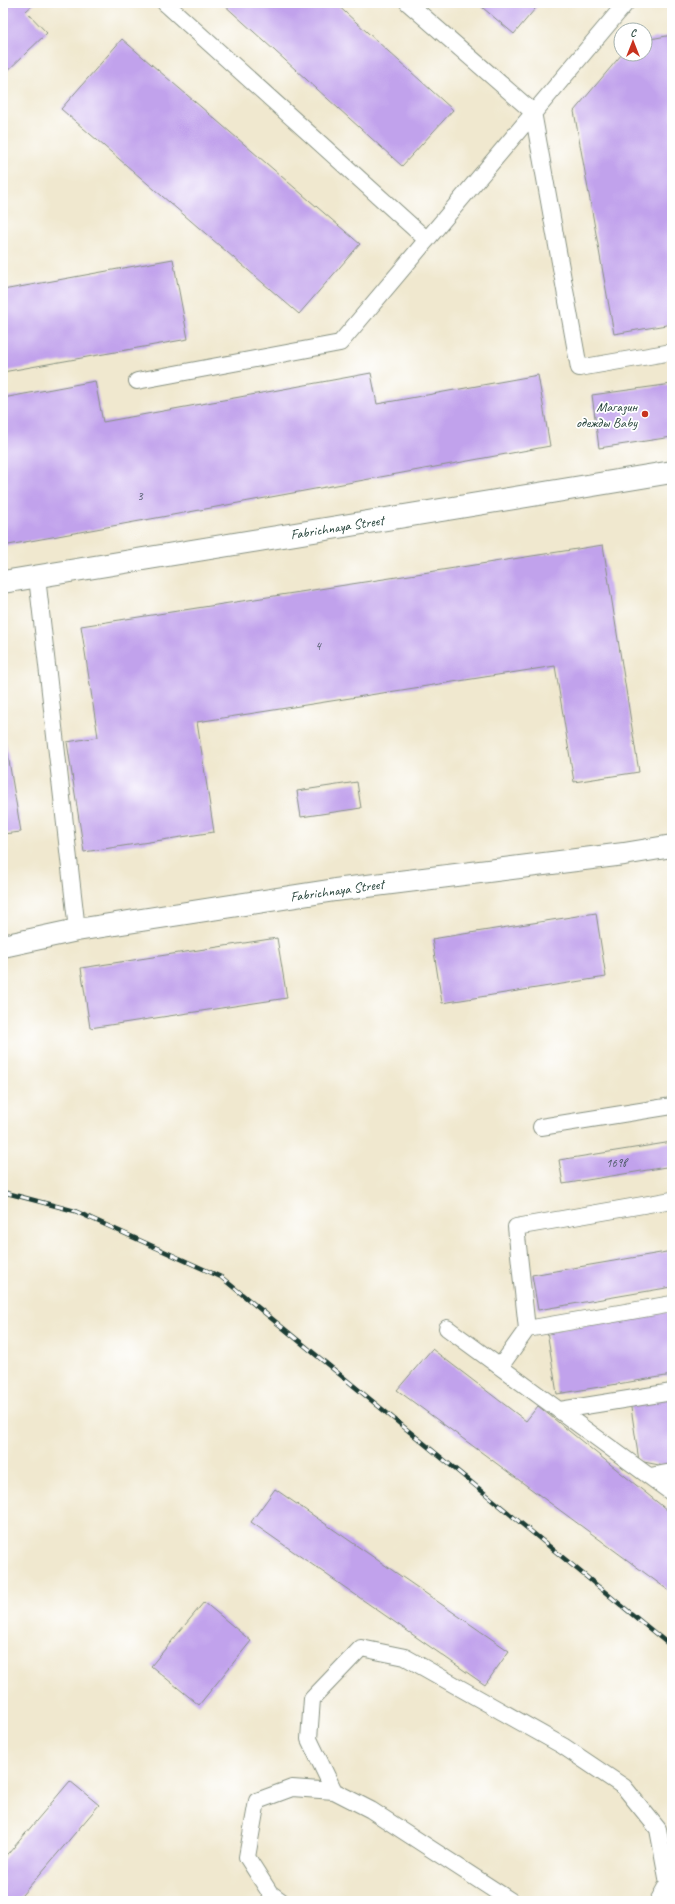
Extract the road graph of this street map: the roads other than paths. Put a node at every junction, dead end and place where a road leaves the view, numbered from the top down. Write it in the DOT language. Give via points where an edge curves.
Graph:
graph roads {
  1 [pos="165,3"];
  2 [pos="408,3"];
  3 [pos="626,3"];
  4 [pos="534,112"];
  5 [pos="427,240"];
  6 [pos="672,352"];
  7 [pos="137,381"];
  8 [pos="672,472"];
  9 [pos="37,576"];
  10 [pos="3,582"];
  11 [pos="672,846"];
  12 [pos="77,930"];
  13 [pos="3,946"];
  14 [pos="672,1106"];
  15 [pos="541,1127"];
  16 [pos="672,1200"];
  17 [pos="672,1304"];
  18 [pos="447,1328"];
  19 [pos="526,1329"];
  20 [pos="500,1367"];
  21 [pos="672,1392"];
  22 [pos="560,1410"];
  23 [pos="672,1472"];
  24 [pos="650,1476"];
  25 [pos="672,1492"];
  26 [pos="334,1791"];
  27 [pos="665,1831"];
  28 [pos="281,1901"];
  29 [pos="512,1901"];
  30 [pos="658,1901"];
  1 -- 5 [label="lane"];
  2 -- 4 [label="lane"];
  3 -- 4 [label="lane"];
  4 -- 5 [label="lane"];
  4 -- 6 [label="lane" via="579,368"];
  5 -- 7 [label="lane" via="340,343"];
  8 -- 9 [label="street, Fabrichnaya Street"];
  9 -- 10 [label="street, Fabrichnaya Street"];
  9 -- 12 [label="lane"];
  11 -- 12 [label="street, Fabrichnaya Street" via="335,890"];
  12 -- 13 [label="street, Fabrichnaya Street"];
  14 -- 15 [label="lane"];
  16 -- 19 [label="lane" via="516,1227"];
  17 -- 19 [label="lane"];
  18 -- 20 [label="lane"];
  19 -- 20 [label="lane"];
  20 -- 22 [label="lane"];
  21 -- 22 [label="lane"];
  22 -- 24 [label="lane"];
  23 -- 24 [label="lane"];
  24 -- 25 [label="lane"];
  26 -- 27 [label="lane" via="309,1739 312,1699 361,1648 405,1657 563,1746 624,1787"];
  26 -- 28 [label="lane" via="292,1788 258,1801 247,1857 270,1893"];
  26 -- 29 [label="lane" via="370,1810"];
  27 -- 30 [label="lane" via="668,1883"];
}
